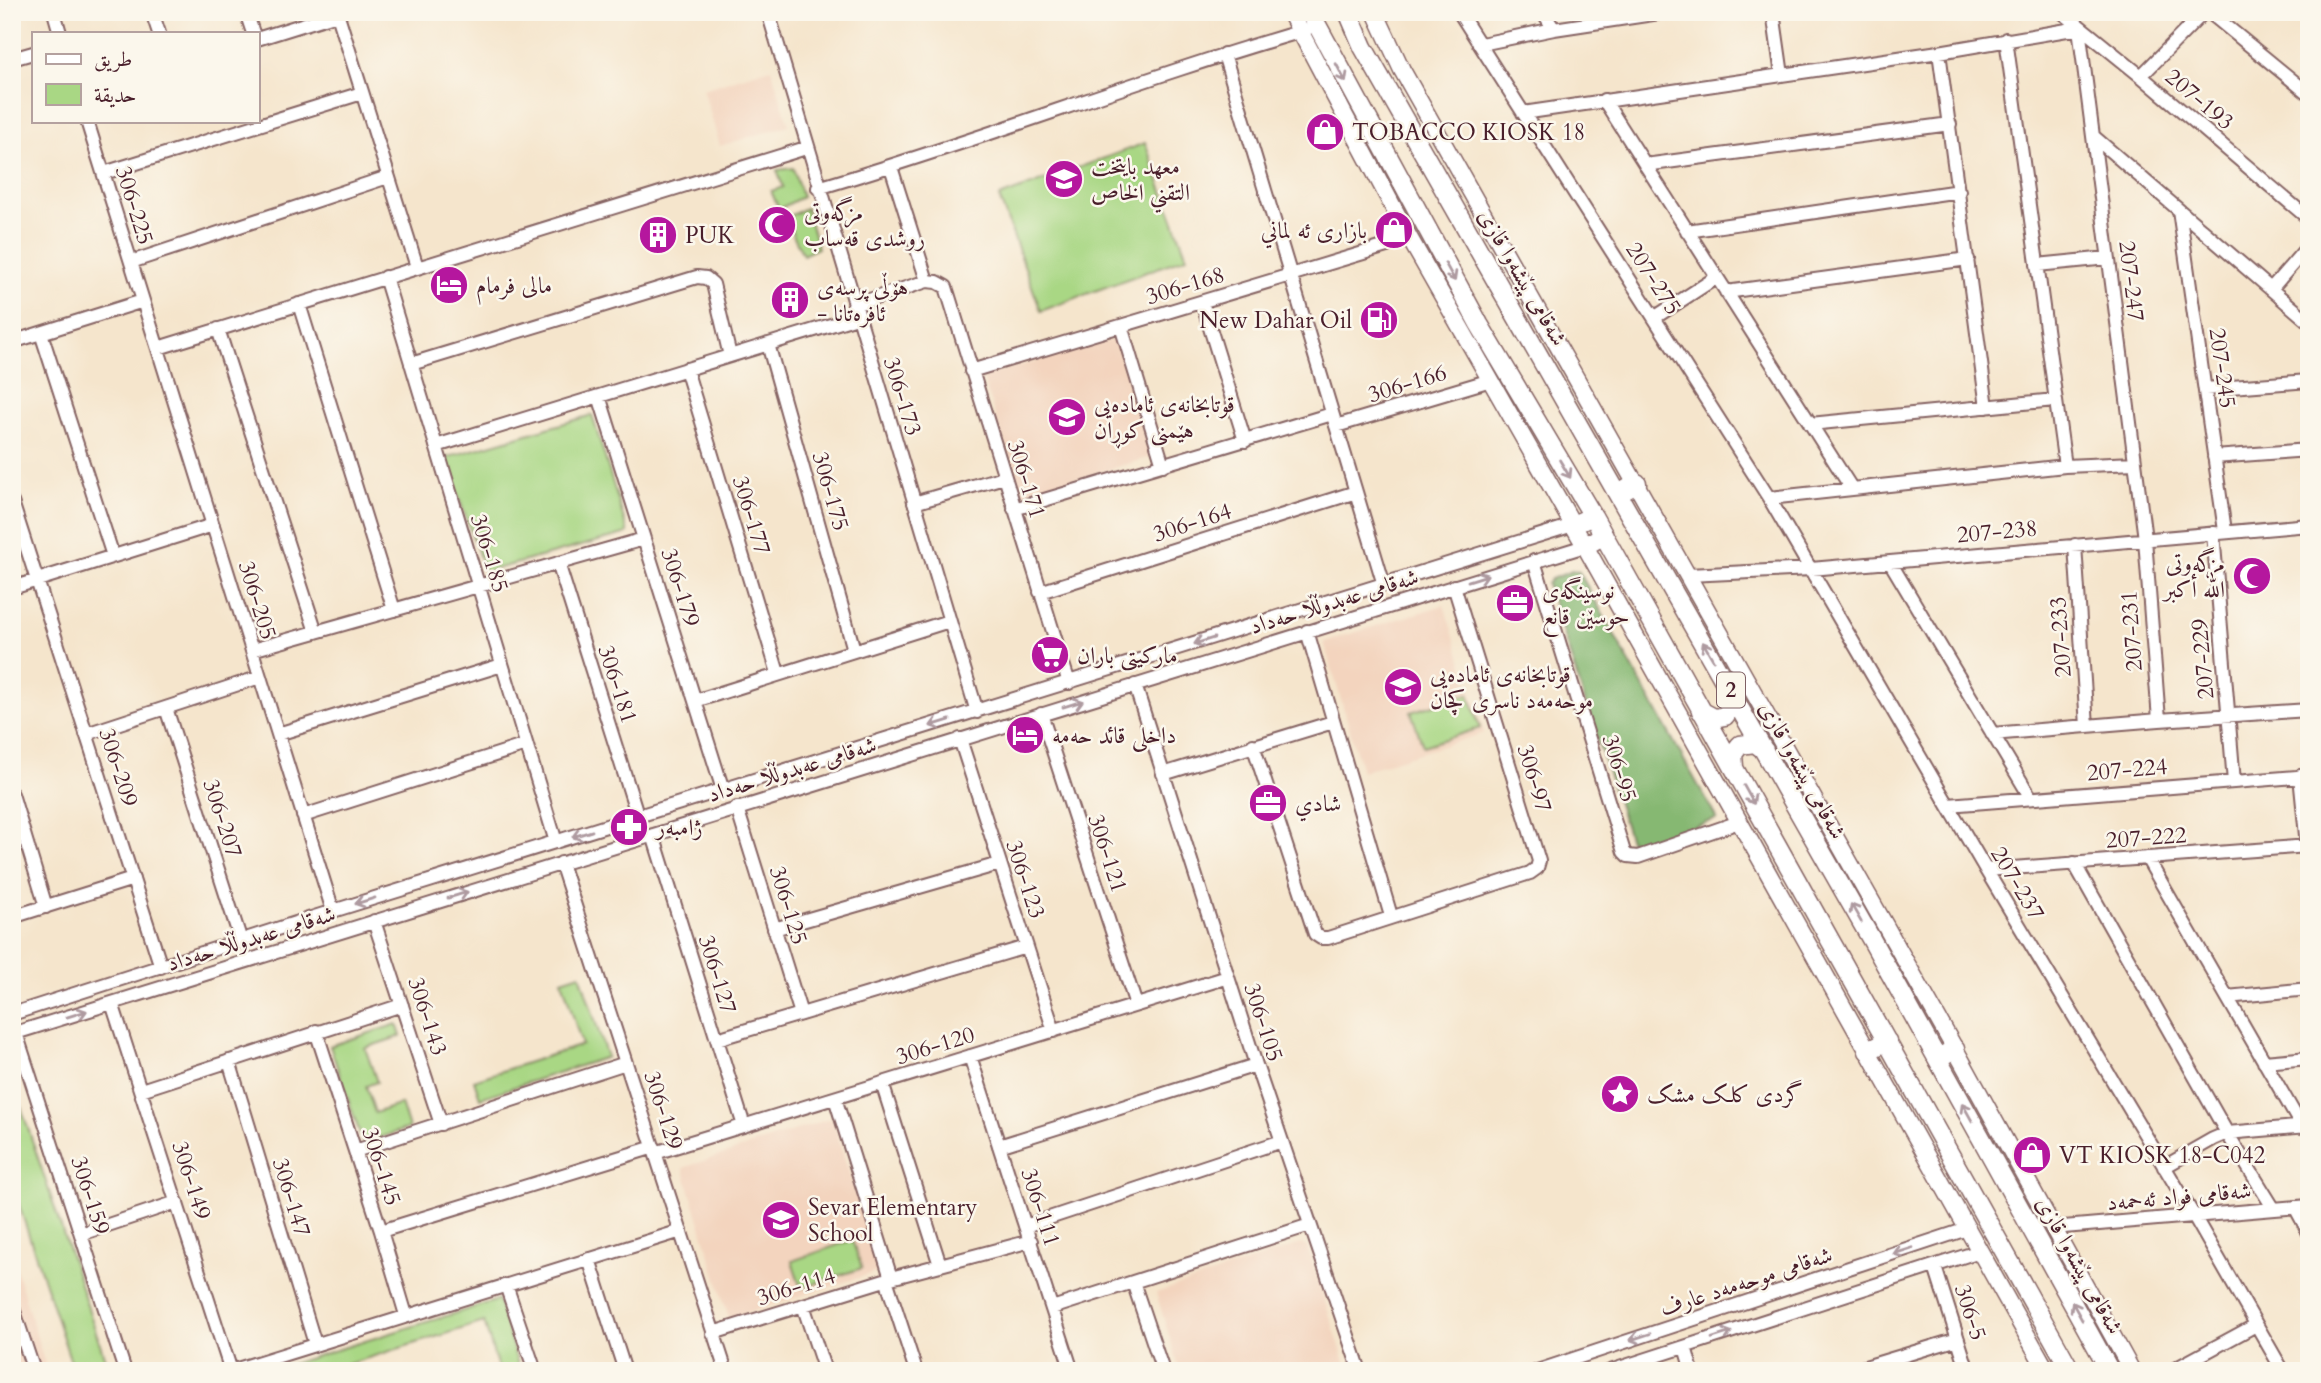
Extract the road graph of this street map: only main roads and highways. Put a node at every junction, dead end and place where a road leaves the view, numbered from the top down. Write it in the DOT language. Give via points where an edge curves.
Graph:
graph roads {
  1 [pos="1290,12"];
  2 [pos="1348,12"];
  3 [pos="1375,12"];
  4 [pos="1313,20"];
  5 [pos="1429,234"];
  6 [pos="1410,239"];
  7 [pos="1637,483"];
  8 [pos="1619,494"];
  9 [pos="1593,516"];
  10 [pos="1573,525"];
  11 [pos="1604,535"];
  12 [pos="1585,546"];
  13 [pos="1731,692"];
  14 [pos="1701,711"];
  15 [pos="1763,750"];
  16 [pos="1734,767"];
  17 [pos="1886,928"];
  18 [pos="1870,937"];
  19 [pos="1887,1041"];
  20 [pos="1955,1049"];
  21 [pos="1868,1051"];
  22 [pos="1938,1058"];
  23 [pos="2047,1371"];
  24 [pos="2071,1371"];
  25 [pos="2110,1371"];
  26 [pos="2132,1371"];
  1 -- 6 [label="main road"];
  2 -- 8 [label="highway, شەقامی پێشەوا قازی / 2" via="1363,47"];
  3 -- 7 [label="main road" via="1402,70"];
  4 -- 5 [label="highway, 2, one-way"];
  5 -- 6 [label="highway"];
  5 -- 9 [label="highway, 2, one-way"];
  6 -- 10 [label="main road"];
  7 -- 8 [label="highway"];
  7 -- 17 [label="main road"];
  13 -- 8 [label="highway, شەقامی پێشەوا قازی / 2, one-way"];
  9 -- 10 [label="highway"];
  9 -- 11 [label="highway, 2"];
  10 -- 12 [label="main road"];
  11 -- 12 [label="highway"];
  11 -- 14 [label="highway, 2"];
  12 -- 21 [label="main road"];
  13 -- 14 [label="highway" via="1733,705 1725,716 1714,718"];
  13 -- 15 [label="highway, شەقامی پێشەوا قازی / 2"];
  14 -- 16 [label="highway, 2"];
  15 -- 16 [label="highway" via="1755,743 1741,745 1733,754"];
  18 -- 15 [label="highway, شەقامی پێشەوا قازی / 2, one-way"];
  16 -- 19 [label="highway, 2, one-way"];
  17 -- 18 [label="highway"];
  17 -- 20 [label="main road"];
  18 -- 22 [label="highway, شەقامی پێشەوا قازی / 2"];
  19 -- 21 [label="highway"];
  19 -- 24 [label="highway, 2"];
  20 -- 22 [label="highway"];
  20 -- 26 [label="main road"];
  21 -- 23 [label="main road"];
  25 -- 22 [label="highway, شەقامی پێشەوا قازی / 2, one-way"];
}
